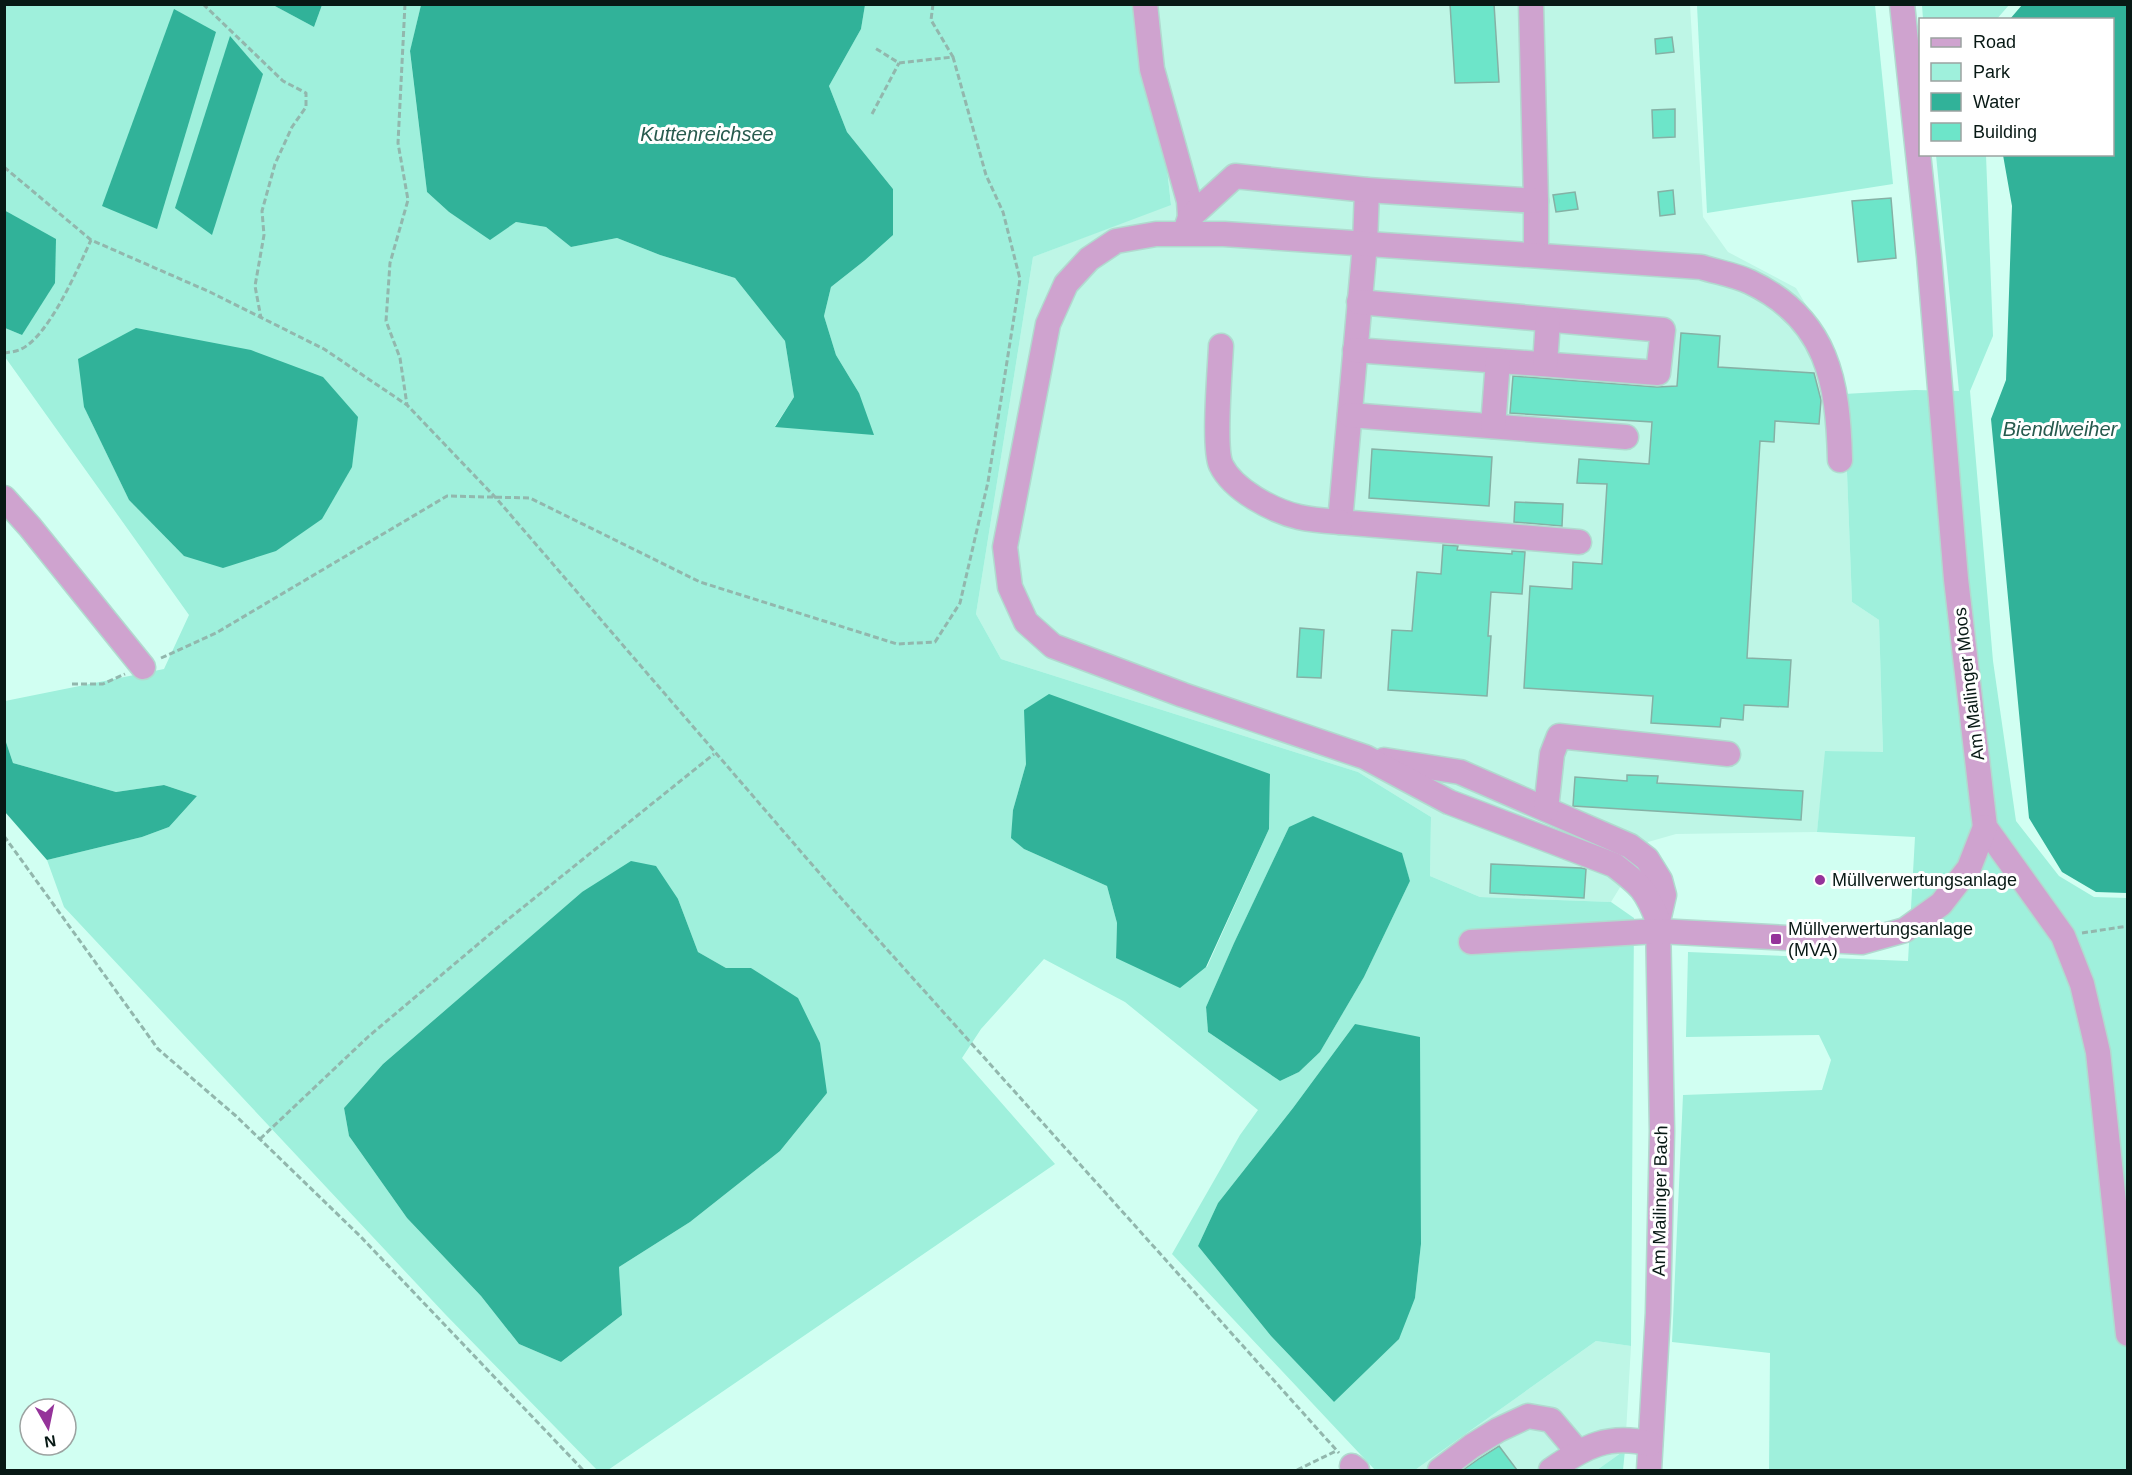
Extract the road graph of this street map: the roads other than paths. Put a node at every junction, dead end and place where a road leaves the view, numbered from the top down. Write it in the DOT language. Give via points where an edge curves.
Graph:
graph roads {
  1 [pos="1145,4"];
  2 [pos="1531,4"];
  3 [pos="1902,4"];
  4 [pos="1367,190"];
  5 [pos="1536,201"];
  6 [pos="1187,226"];
  7 [pos="1365,244"];
  8 [pos="1536,254"];
  9 [pos="1359,302"];
  10 [pos="1548,320"];
  11 [pos="1221,346"];
  12 [pos="1355,350"];
  13 [pos="1498,361"];
  14 [pos="1545,364"];
  15 [pos="1350,415"];
  16 [pos="1493,426"];
  17 [pos="1626,437"];
  18 [pos="1840,460"];
  19 [pos="4,498"];
  20 [pos="1340,522"];
  21 [pos="1579,542"];
  22 [pos="143,667"];
  23 [pos="1728,754"];
  24 [pos="1365,757"];
  25 [pos="1546,809"];
  26 [pos="1985,827"];
  27 [pos="1658,926"];
  28 [pos="1471,942"];
  29 [pos="2127,1334"];
  30 [pos="1650,1444"];
  31 [pos="1578,1452"];
  32 [pos="1440,1470"];
  33 [pos="1551,1470"];
  34 [pos="1649,1470"];
  1 -- 6 [label="street" via="1152,69 1189,201"];
  2 -- 5 [label="street"];
  3 -- 26 [label="street, Am Mailinger Moos" via="1929,256 1956,579"];
  4 -- 5 [label="street"];
  4 -- 6 [label="street" via="1235,176"];
  4 -- 7 [label="street"];
  5 -- 8 [label="street"];
  6 -- 7 [label="street" via="1224,234"];
  6 -- 24 [label="street" via="1116,241 1089,259 1066,284 1048,324 1005,547 1010,587 1026,622 1053,646"];
  7 -- 8 [label="street"];
  7 -- 9 [label="street"];
  8 -- 18 [label="street" via="1701,267 1748,281 1780,298 1802,320 1823,353 1835,387"];
  9 -- 10 [label="street"];
  9 -- 12 [label="street"];
  10 -- 14 [label="street"];
  10 -- 14 [label="street" via="1663,330 1658,373"];
  11 -- 20 [label="street" via="1220,464 1234,483 1257,500 1298,517"];
  12 -- 13 [label="street"];
  12 -- 15 [label="street"];
  13 -- 14 [label="street"];
  13 -- 16 [label="street"];
  15 -- 16 [label="street"];
  15 -- 20 [label="street"];
  16 -- 17 [label="street"];
  19 -- 22 [label="street"];
  20 -- 21 [label="street"];
  23 -- 25 [label="street" via="1559,736 1552,754"];
  24 -- 25 [label="street" via="1460,772"];
  24 -- 27 [label="street" via="1449,802 1614,865 1648,897"];
  25 -- 27 [label="street" via="1630,846 1647,859 1664,895"];
  26 -- 27 [label="street" via="1969,868 1941,904 1905,930 1862,942"];
  26 -- 29 [label="street, Am Mailinger Moos" via="2063,936 2082,984 2098,1052"];
  27 -- 28 [label="street"];
  27 -- 30 [label="street, Am Mailinger Bach" via="1662,1131"];
  30 -- 31 [label="street" via="1608,1440"];
  30 -- 34 [label="street, Am Mailinger Bach"];
  31 -- 32 [label="street" via="1551,1420 1528,1416 1498,1430"];
  31 -- 33 [label="street"];
}
